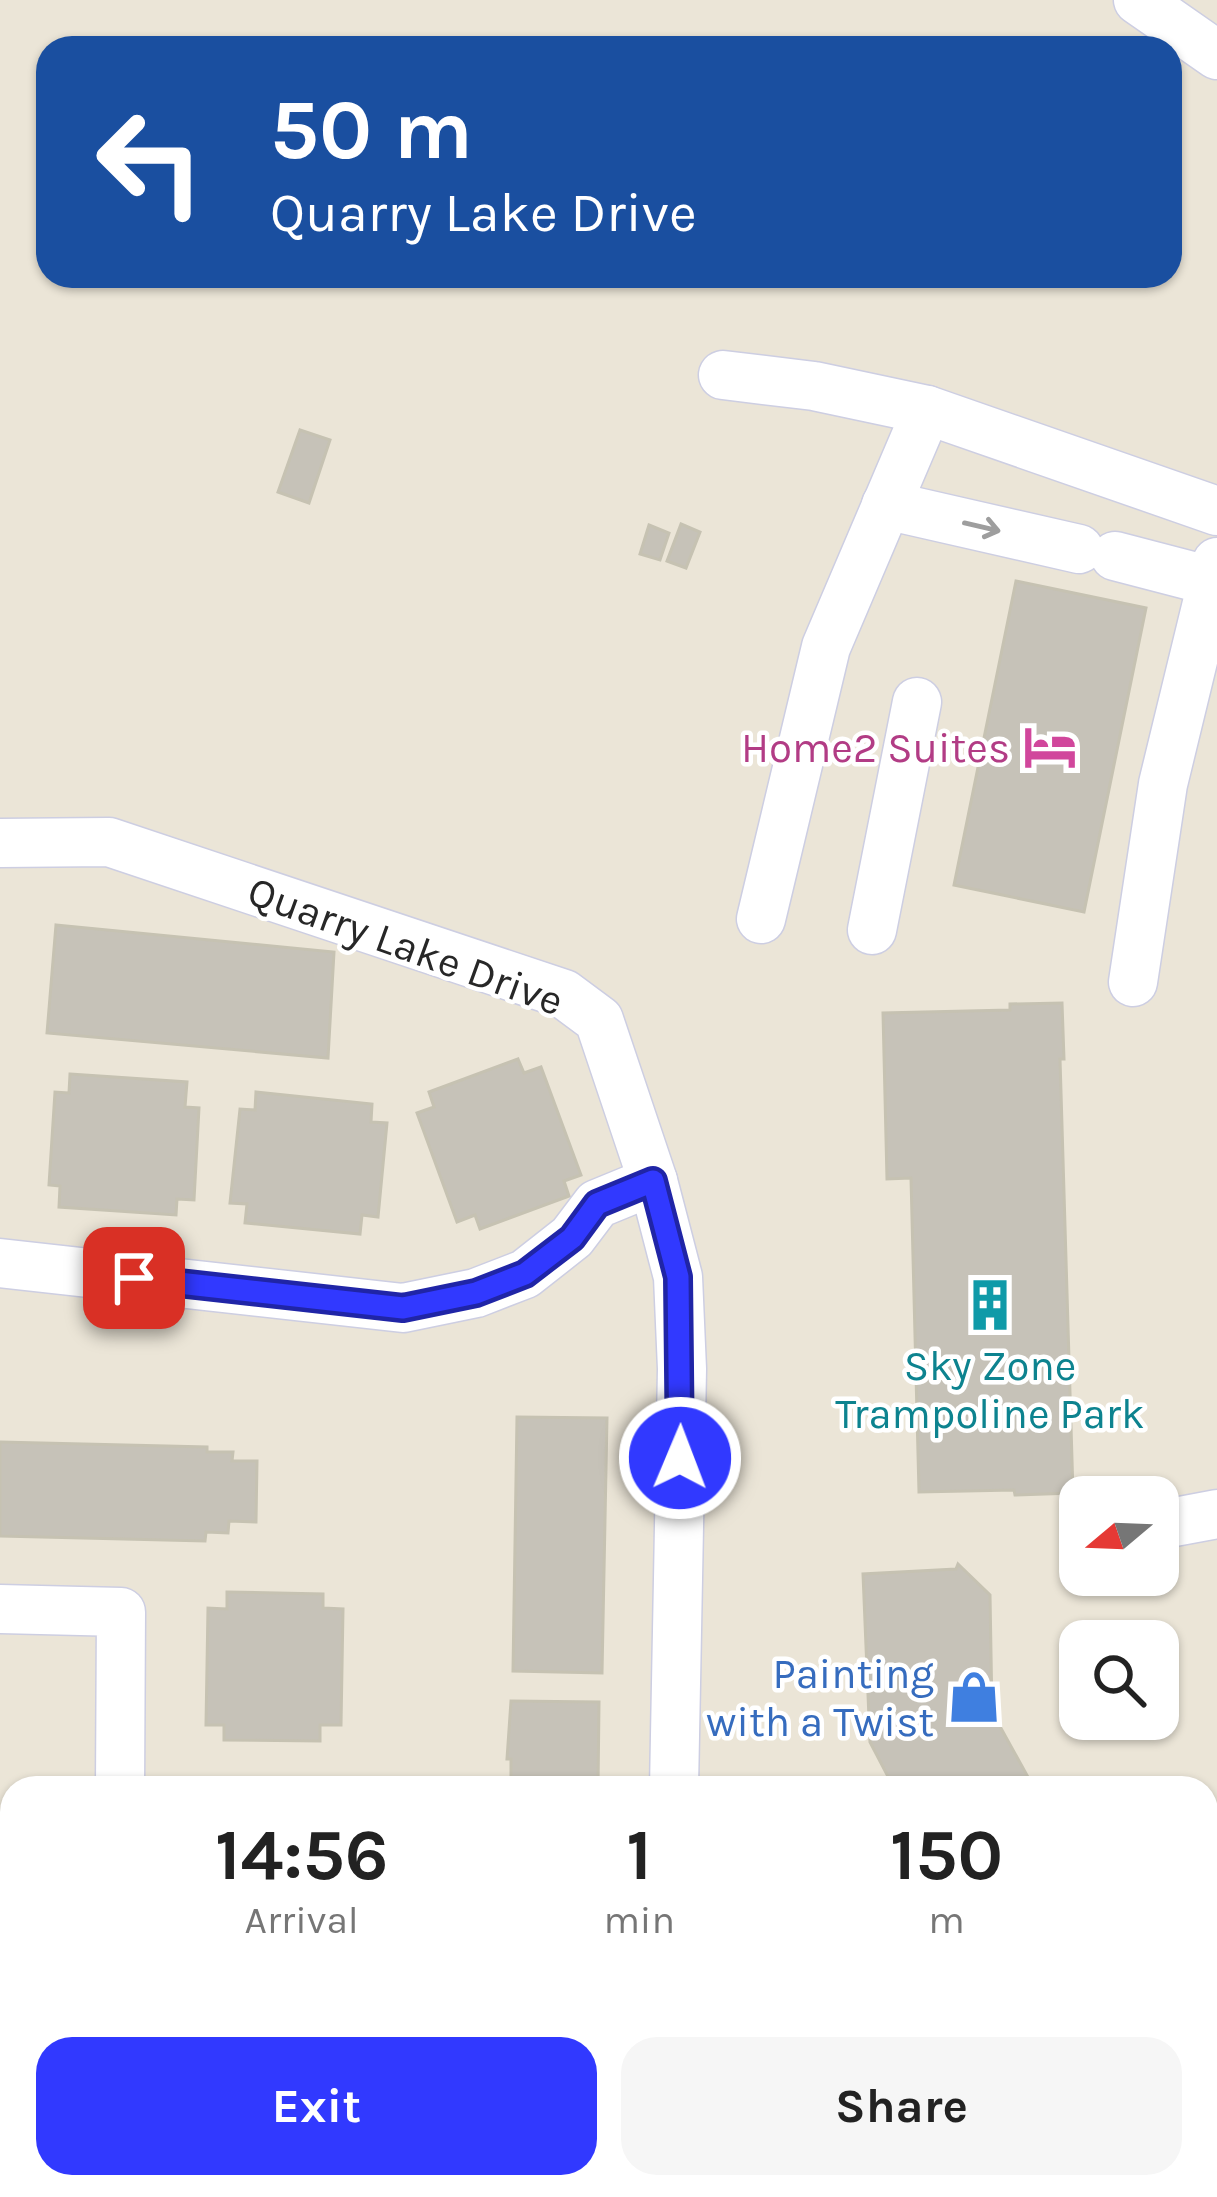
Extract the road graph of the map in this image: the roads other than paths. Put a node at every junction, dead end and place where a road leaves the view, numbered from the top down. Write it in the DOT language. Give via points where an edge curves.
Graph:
graph roads {
  1 [pos="1138,0"];
  2 [pos="1217,55"];
  3 [pos="723,375"];
  4 [pos="927,410"];
  5 [pos="886,505"];
  6 [pos="1217,511"];
  7 [pos="1214,572"];
  8 [pos="917,702"];
  9 [pos="0,843"];
  10 [pos="761,919"];
  11 [pos="872,930"];
  12 [pos="1133,982"];
  13 [pos="653,1181"];
  14 [pos="0,1263"];
  15 [pos="1217,1514"];
  16 [pos="1179,1521"];
  17 [pos="0,1610"];
  18 [pos="120,1776"];
  19 [pos="674,1776"];
  1 -- 2 [label="street"];
  3 -- 4 [label="street"];
  4 -- 5 [label="street"];
  4 -- 6 [label="street"];
  5 -- 7 [label="street, one-way"];
  5 -- 10 [label="street" via="826,646"];
  7 -- 12 [label="street" via="1163,784"];
  8 -- 11 [label="street"];
  9 -- 13 [label="street, Quarry Lake Drive" via="109,842 564,994 599,1020"];
  13 -- 14 [label="street" via="597,1204 572,1238 525,1274 403,1308"];
  13 -- 19 [label="street, Quarry Lake Drive" via="678,1277 682,1370"];
  15 -- 16 [label="street"];
  17 -- 18 [label="street" via="121,1612"];
}
